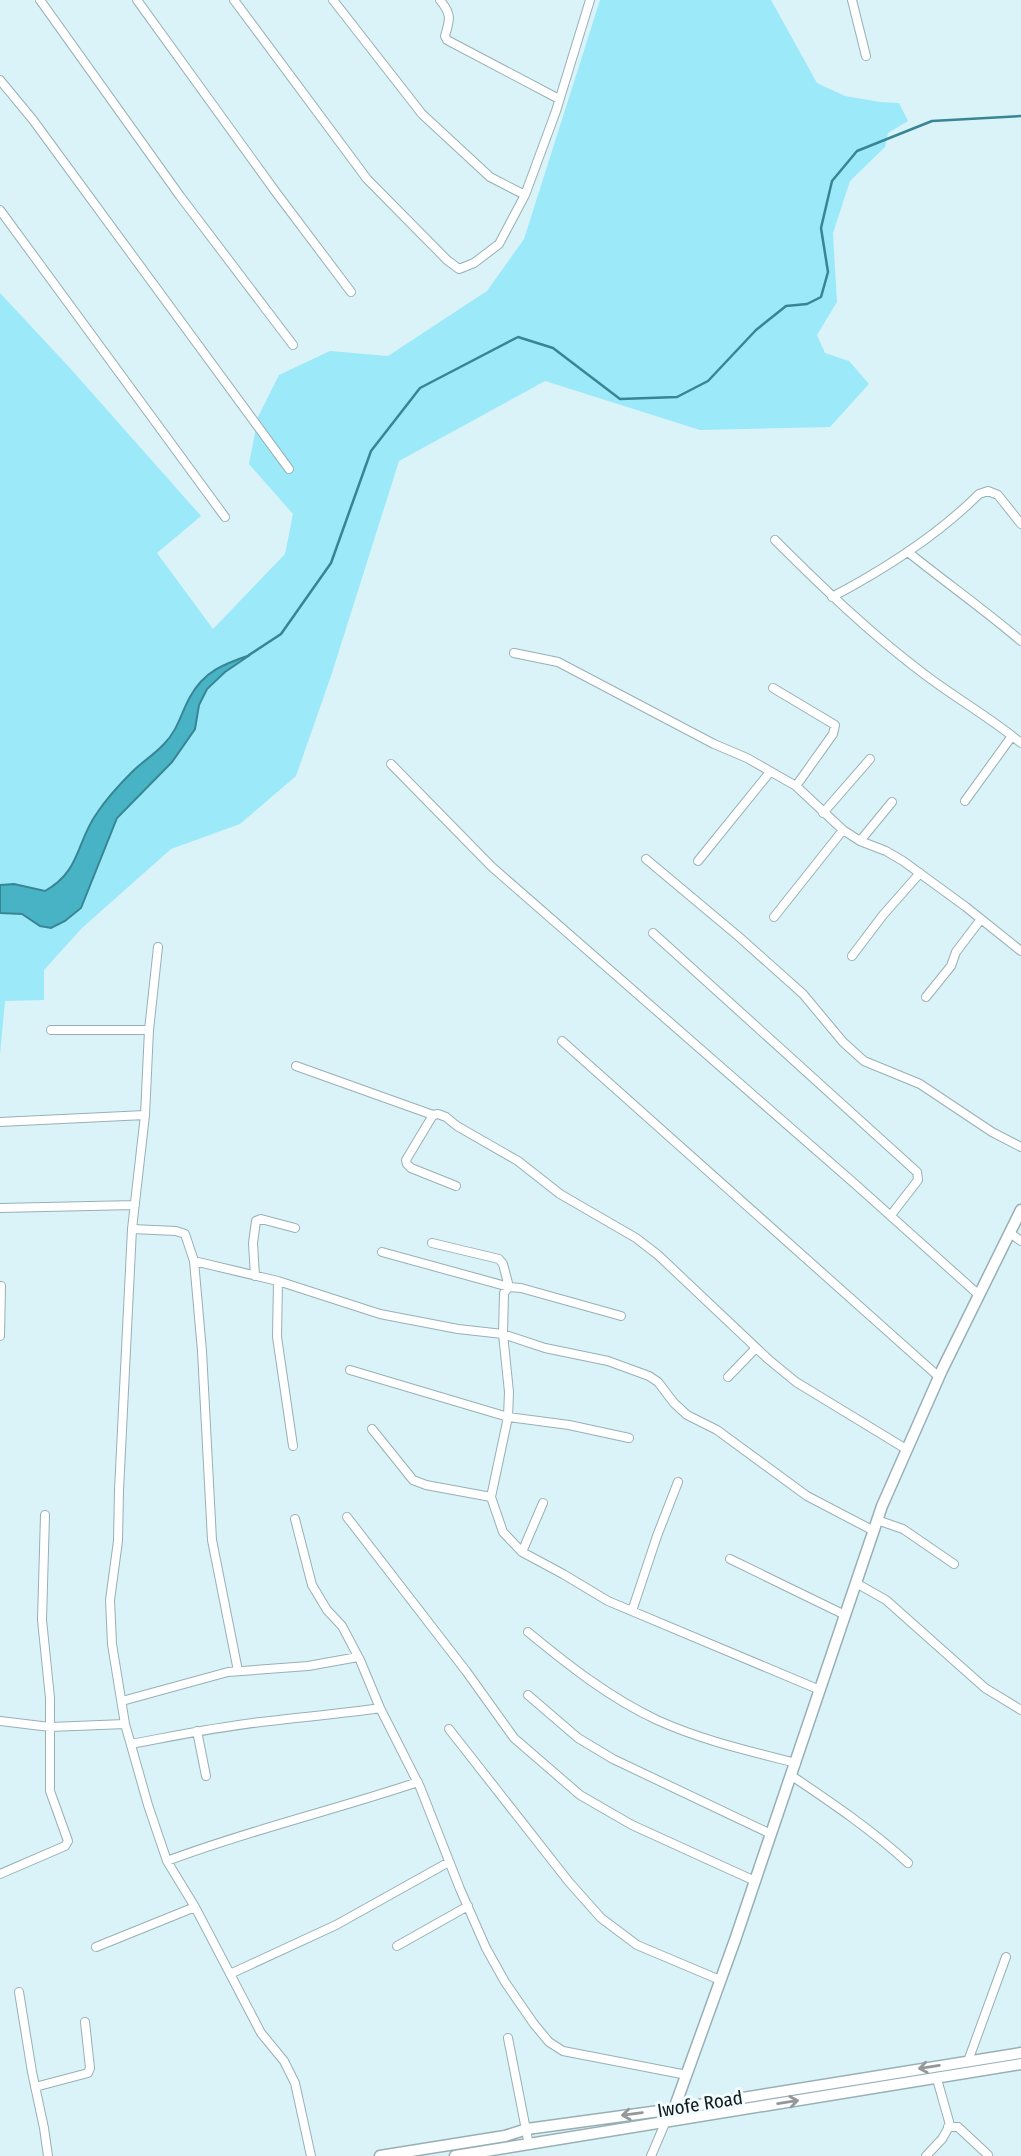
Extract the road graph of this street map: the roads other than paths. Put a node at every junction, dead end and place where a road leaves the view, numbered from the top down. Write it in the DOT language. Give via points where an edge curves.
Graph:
graph roads {
  1 [pos="40,0"];
  2 [pos="137,0"];
  3 [pos="234,0"];
  4 [pos="333,0"];
  5 [pos="440,0"];
  6 [pos="590,0"];
  7 [pos="852,0"];
  8 [pos="866,56"];
  9 [pos="0,80"];
  10 [pos="559,99"];
  11 [pos="525,195"];
  12 [pos="0,210"];
  13 [pos="351,292"];
  14 [pos="292,345"];
  15 [pos="289,469"];
  16 [pos="225,517"];
  17 [pos="1021,524"];
  18 [pos="775,540"];
  19 [pos="908,552"];
  20 [pos="832,597"];
  21 [pos="1021,641"];
  22 [pos="514,653"];
  23 [pos="773,688"];
  24 [pos="1012,736"];
  25 [pos="1021,743"];
  26 [pos="870,759"];
  27 [pos="391,764"];
  28 [pos="770,772"];
  29 [pos="796,786"];
  30 [pos="965,801"];
  31 [pos="892,802"];
  32 [pos="823,813"];
  33 [pos="843,830"];
  34 [pos="860,841"];
  35 [pos="646,859"];
  36 [pos="698,861"];
  37 [pos="920,873"];
  38 [pos="774,916"];
  39 [pos="981,919"];
  40 [pos="653,933"];
  41 [pos="158,947"];
  42 [pos="1021,951"];
  43 [pos="852,956"];
  44 [pos="926,997"];
  45 [pos="51,1030"];
  46 [pos="149,1030"];
  47 [pos="562,1041"];
  48 [pos="296,1066"];
  49 [pos="145,1115"];
  50 [pos="433,1115"];
  51 [pos="0,1122"];
  52 [pos="1021,1147"];
  53 [pos="456,1186"];
  54 [pos="135,1205"];
  55 [pos="0,1208"];
  56 [pos="1021,1210"];
  57 [pos="891,1215"];
  58 [pos="295,1228"];
  59 [pos="132,1229"];
  60 [pos="1010,1233"];
  61 [pos="1021,1241"];
  62 [pos="432,1243"];
  63 [pos="382,1252"];
  64 [pos="194,1261"];
  65 [pos="255,1276"];
  66 [pos="278,1281"];
  67 [pos="1,1286"];
  68 [pos="509,1287"];
  69 [pos="979,1295"];
  70 [pos="621,1316"];
  71 [pos="503,1334"];
  72 [pos="0,1336"];
  73 [pos="756,1348"];
  74 [pos="350,1370"];
  75 [pos="728,1377"];
  76 [pos="939,1377"];
  77 [pos="508,1417"];
  78 [pos="372,1429"];
  79 [pos="629,1438"];
  80 [pos="293,1446"];
  81 [pos="906,1449"];
  82 [pos="678,1482"];
  83 [pos="491,1497"];
  84 [pos="543,1503"];
  85 [pos="45,1515"];
  86 [pos="347,1517"];
  87 [pos="295,1519"];
  88 [pos="876,1525"];
  89 [pos="523,1552"];
  90 [pos="730,1559"];
  91 [pos="954,1564"];
  92 [pos="856,1583"];
  93 [pos="632,1611"];
  94 [pos="845,1615"];
  95 [pos="528,1632"];
  96 [pos="358,1657"];
  97 [pos="238,1671"];
  98 [pos="820,1690"];
  99 [pos="528,1695"];
  100 [pos="122,1701"];
  101 [pos="380,1708"];
  102 [pos="1021,1710"];
  103 [pos="0,1721"];
  104 [pos="125,1724"];
  105 [pos="50,1727"];
  106 [pos="449,1729"];
  107 [pos="197,1731"];
  108 [pos="131,1744"];
  109 [pos="796,1763"];
  110 [pos="206,1776"];
  111 [pos="792,1776"];
  112 [pos="418,1782"];
  113 [pos="771,1835"];
  114 [pos="167,1861"];
  115 [pos="449,1862"];
  116 [pos="908,1863"];
  117 [pos="0,1874"];
  118 [pos="755,1881"];
  119 [pos="468,1906"];
  120 [pos="195,1907"];
  121 [pos="397,1945"];
  122 [pos="96,1947"];
  123 [pos="1006,1957"];
  124 [pos="230,1973"];
  125 [pos="720,1980"];
  126 [pos="19,1992"];
  127 [pos="85,2022"];
  128 [pos="508,2038"];
  129 [pos="1021,2053"];
  130 [pos="968,2061"];
  131 [pos="1021,2064"];
  132 [pos="687,2074"];
  133 [pos="937,2079"];
  134 [pos="35,2087"];
  135 [pos="674,2109"];
  136 [pos="666,2121"];
  137 [pos="948,2127"];
  138 [pos="527,2129"];
  139 [pos="529,2145"];
  140 [pos="988,2155"];
  141 [pos="48,2156"];
  142 [pos="311,2156"];
  143 [pos="380,2156"];
  144 [pos="455,2156"];
  145 [pos="652,2156"];
  146 [pos="926,2156"];
  1 -- 14 [label="street"];
  2 -- 13 [label="street"];
  3 -- 11 [label="street" via="367,179 459,269 499,244"];
  4 -- 11 [label="street" via="422,114 490,177"];
  5 -- 10 [label="street" via="449,13 447,40"];
  6 -- 10 [label="street"];
  7 -- 8 [label="street"];
  9 -- 15 [label="street"];
  10 -- 11 [label="street"];
  12 -- 16 [label="street"];
  17 -- 19 [label="street" via="998,495 988,491"];
  18 -- 20 [label="street"];
  19 -- 20 [label="street"];
  19 -- 21 [label="street"];
  20 -- 24 [label="street" via="927,676"];
  22 -- 28 [label="street" via="558,662"];
  23 -- 29 [label="street" via="835,725"];
  24 -- 25 [label="street"];
  24 -- 30 [label="street"];
  26 -- 32 [label="street"];
  27 -- 57 [label="street" via="492,867"];
  28 -- 29 [label="street"];
  28 -- 36 [label="street"];
  29 -- 32 [label="street"];
  31 -- 34 [label="street"];
  32 -- 33 [label="street"];
  33 -- 34 [label="street"];
  33 -- 38 [label="street"];
  34 -- 37 [label="street"];
  35 -- 52 [label="street" via="773,967 864,1060 920,1084"];
  37 -- 39 [label="street"];
  37 -- 43 [label="street"];
  39 -- 42 [label="street"];
  39 -- 44 [label="street"];
  40 -- 57 [label="street" via="916,1172 918,1180"];
  41 -- 46 [label="street"];
  45 -- 46 [label="street"];
  46 -- 49 [label="street"];
  47 -- 76 [label="street"];
  48 -- 50 [label="street"];
  49 -- 51 [label="street"];
  49 -- 54 [label="street"];
  50 -- 53 [label="street" via="407,1164"];
  50 -- 73 [label="street" via="446,1117 518,1161 560,1194 636,1237"];
  54 -- 55 [label="street"];
  54 -- 59 [label="street"];
  56 -- 60 [label="street"];
  57 -- 69 [label="street"];
  58 -- 65 [label="street" via="257,1221"];
  59 -- 64 [label="street" via="185,1234"];
  59 -- 100 [label="street" via="118,1541 110,1600"];
  60 -- 61 [label="street"];
  60 -- 69 [label="street"];
  62 -- 68 [label="street" via="499,1259"];
  63 -- 68 [label="street"];
  64 -- 65 [label="street"];
  64 -- 97 [label="street" via="212,1540"];
  65 -- 66 [label="street"];
  66 -- 71 [label="street" via="380,1314"];
  66 -- 80 [label="street" via="277,1337"];
  67 -- 72 [label="street"];
  68 -- 70 [label="street"];
  68 -- 71 [label="street" via="504,1293"];
  69 -- 76 [label="street"];
  71 -- 77 [label="street"];
  71 -- 88 [label="street" via="649,1376 687,1415 717,1430 807,1496"];
  73 -- 75 [label="street"];
  73 -- 81 [label="street" via="796,1382"];
  74 -- 77 [label="street"];
  76 -- 81 [label="street"];
  77 -- 79 [label="street"];
  77 -- 83 [label="street"];
  78 -- 83 [label="street" via="413,1480"];
  81 -- 88 [label="street"];
  82 -- 93 [label="street"];
  83 -- 89 [label="street" via="503,1532"];
  84 -- 89 [label="street"];
  85 -- 105 [label="street" via="41,1620"];
  86 -- 118 [label="street" via="513,1738 580,1795 632,1825"];
  87 -- 96 [label="street" via="312,1585"];
  88 -- 91 [label="street" via="903,1529"];
  88 -- 92 [label="street"];
  89 -- 93 [label="street"];
  90 -- 94 [label="street"];
  92 -- 94 [label="street"];
  92 -- 102 [label="street" via="886,1600 985,1688"];
  93 -- 98 [label="street"];
  94 -- 98 [label="street"];
  95 -- 109 [label="street" via="580,1674 657,1720"];
  96 -- 97 [label="street"];
  96 -- 101 [label="street"];
  97 -- 100 [label="street"];
  98 -- 109 [label="street"];
  99 -- 113 [label="street" via="578,1738 613,1759"];
  100 -- 104 [label="street"];
  101 -- 107 [label="street"];
  101 -- 112 [label="street"];
  103 -- 105 [label="street"];
  104 -- 105 [label="street"];
  104 -- 108 [label="street"];
  105 -- 117 [label="street" via="50,1791 68,1841"];
  106 -- 125 [label="street" via="601,1918 636,1945"];
  107 -- 108 [label="street"];
  107 -- 110 [label="street"];
  108 -- 114 [label="street"];
  109 -- 111 [label="street"];
  111 -- 113 [label="street"];
  111 -- 116 [label="street"];
  112 -- 114 [label="street" via="221,1840"];
  112 -- 115 [label="street"];
  113 -- 118 [label="street"];
  114 -- 120 [label="street"];
  115 -- 119 [label="street"];
  115 -- 124 [label="street" via="336,1926"];
  118 -- 125 [label="street"];
  119 -- 121 [label="street"];
  119 -- 132 [label="street" via="505,1982 549,2042 563,2051"];
  120 -- 122 [label="street"];
  120 -- 124 [label="street"];
  123 -- 130 [label="street"];
  124 -- 142 [label="street" via="261,2033 295,2083"];
  125 -- 132 [label="street"];
  126 -- 134 [label="street"];
  127 -- 134 [label="street" via="88,2073"];
  128 -- 138 [label="street"];
  129 -- 130 [label="street, Iwofe Road"];
  130 -- 135 [label="street, Iwofe Road, one-way"];
  131 -- 133 [label="street, Iwofe Road"];
  132 -- 135 [label="street"];
  136 -- 133 [label="street, Iwofe Road, one-way"];
  133 -- 137 [label="street"];
  134 -- 141 [label="street"];
  135 -- 138 [label="street, Iwofe Road, one-way"];
  136 -- 139 [label="street, Iwofe Road"];
  136 -- 145 [label="street"];
  137 -- 140 [label="street" via="958,2127"];
  137 -- 146 [label="street"];
  138 -- 139 [label="street"];
  138 -- 143 [label="street, Iwofe Road"];
  139 -- 144 [label="street, Iwofe Road"];
}
